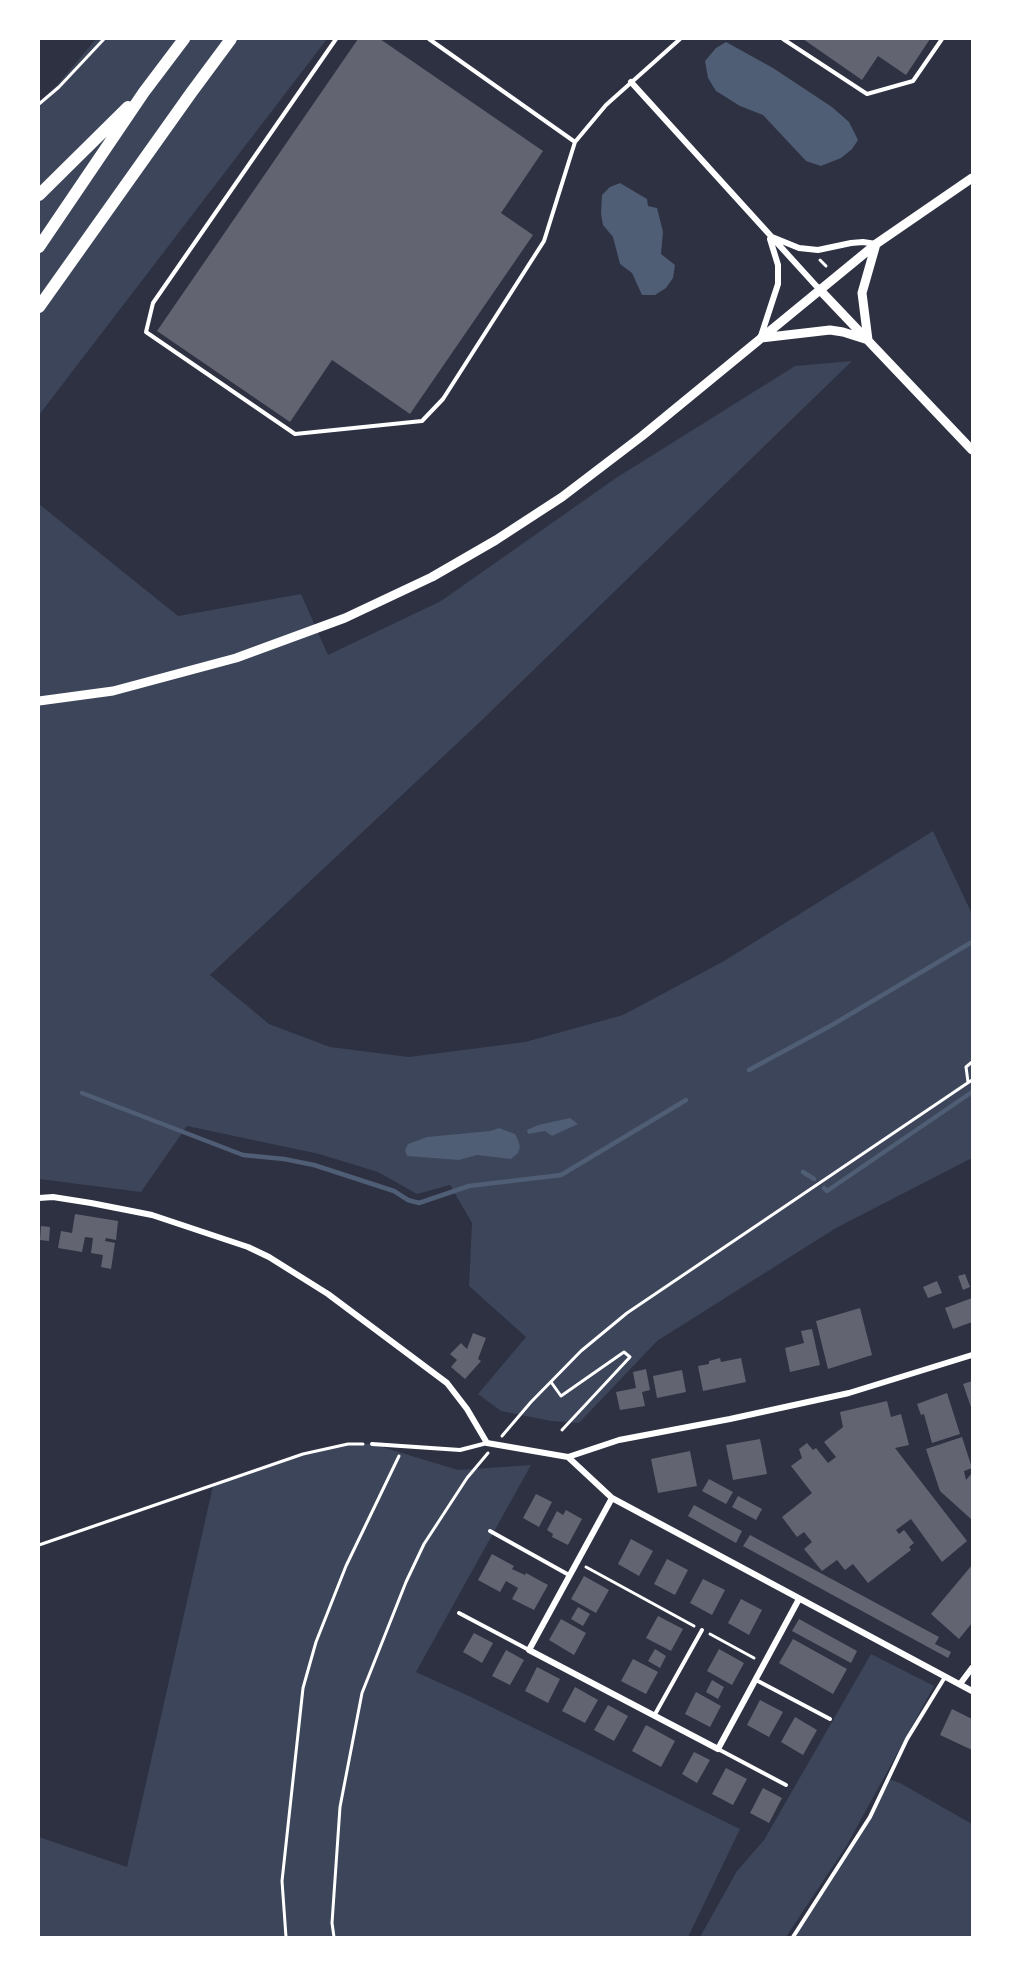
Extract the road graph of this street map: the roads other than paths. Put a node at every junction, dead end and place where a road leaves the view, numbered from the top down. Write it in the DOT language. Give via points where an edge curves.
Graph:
graph roads {
  1 [pos="184,39"];
  2 [pos="231,39"];
  3 [pos="336,39"];
  4 [pos="429,39"];
  5 [pos="680,39"];
  6 [pos="783,39"];
  7 [pos="942,39"];
  8 [pos="631,82"];
  9 [pos="144,92"];
  10 [pos="575,142"];
  11 [pos="972,178"];
  12 [pos="39,195"];
  13 [pos="769,236"];
  14 [pos="876,244"];
  15 [pos="39,247"];
  16 [pos="819,289"];
  17 [pos="39,307"];
  18 [pos="760,338"];
  19 [pos="868,340"];
  20 [pos="972,450"];
  21 [pos="39,701"];
  22 [pos="39,1198"];
  23 [pos="972,1355"];
  24 [pos="488,1443"];
  25 [pos="372,1444"];
  26 [pos="568,1457"];
  27 [pos="612,1498"];
  28 [pos="489,1531"];
  29 [pos="569,1575"];
  30 [pos="799,1599"];
  31 [pos="459,1613"];
  32 [pos="702,1630"];
  33 [pos="528,1650"];
  34 [pos="972,1668"];
  35 [pos="946,1676"];
  36 [pos="755,1680"];
  37 [pos="960,1684"];
  38 [pos="972,1691"];
  39 [pos="654,1716"];
  40 [pos="830,1719"];
  41 [pos="718,1749"];
  42 [pos="786,1785"];
  43 [pos="793,1937"];
  1 -- 9 [label="highway"];
  2 -- 17 [label="highway"];
  3 -- 10 [label="lane" via="153,303 146,332 295,434 422,422 443,399 544,241"];
  4 -- 10 [label="lane"];
  5 -- 8 [label="lane"];
  6 -- 7 [label="lane" via="867,94 913,81"];
  8 -- 10 [label="lane"];
  8 -- 13 [label="street"];
  9 -- 12 [label="highway"];
  9 -- 15 [label="highway"];
  11 -- 14 [label="main road"];
  13 -- 14 [label="street" via="798,248 818,250 851,243"];
  13 -- 16 [label="street"];
  13 -- 18 [label="street" via="778,266 778,284"];
  14 -- 16 [label="main road"];
  14 -- 19 [label="main road" via="862,293"];
  16 -- 18 [label="main road"];
  16 -- 19 [label="main road"];
  18 -- 19 [label="main road" via="830,330"];
  18 -- 21 [label="main road" via="562,497 432,577 345,618 236,658 113,691"];
  19 -- 20 [label="main road"];
  22 -- 24 [label="street" via="53,1197 152,1215 269,1257 328,1294 447,1383"];
  23 -- 26 [label="street" via="849,1393 619,1440"];
  24 -- 25 [label="lane" via="460,1450"];
  24 -- 26 [label="street"];
  26 -- 27 [label="street"];
  27 -- 29 [label="street"];
  27 -- 30 [label="street"];
  28 -- 29 [label="lane"];
  29 -- 33 [label="street"];
  30 -- 35 [label="street"];
  30 -- 36 [label="street"];
  31 -- 33 [label="lane"];
  32 -- 39 [label="lane"];
  33 -- 39 [label="street"];
  34 -- 37 [label="street"];
  35 -- 37 [label="street"];
  35 -- 43 [label="lane" via="907,1739 870,1817"];
  36 -- 40 [label="lane"];
  36 -- 41 [label="street"];
  37 -- 38 [label="street"];
  39 -- 41 [label="street"];
  41 -- 42 [label="lane"];
}
